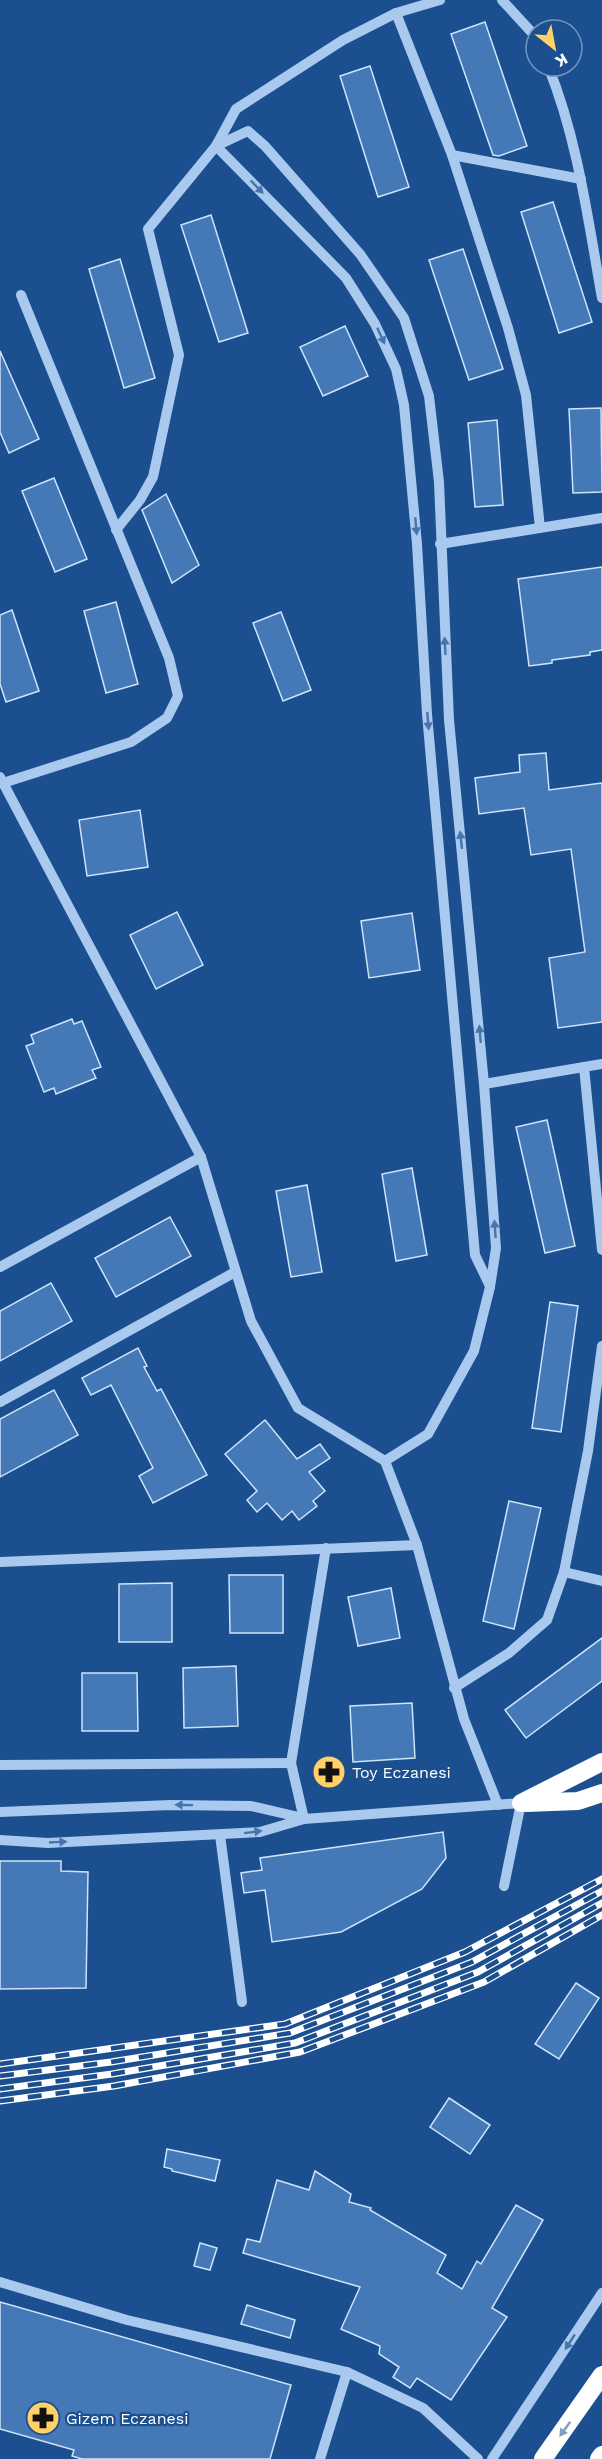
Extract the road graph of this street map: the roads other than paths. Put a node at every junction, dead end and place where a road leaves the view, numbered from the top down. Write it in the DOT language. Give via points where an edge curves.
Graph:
graph roads {
  1 [pos="440,0"];
  2 [pos="502,0"];
  3 [pos="396,13"];
  4 [pos="524,24"];
  5 [pos="553,78"];
  6 [pos="216,146"];
  7 [pos="452,155"];
  8 [pos="581,180"];
  9 [pos="21,295"];
  10 [pos="602,298"];
  11 [pos="602,518"];
  12 [pos="540,528"];
  13 [pos="116,530"];
  14 [pos="440,544"];
  15 [pos="1,780"];
  16 [pos="602,1064"];
  17 [pos="584,1067"];
  18 [pos="484,1084"];
  19 [pos="201,1157"];
  20 [pos="602,1250"];
  21 [pos="0,1267"];
  22 [pos="235,1272"];
  23 [pos="490,1287"];
  24 [pos="602,1346"];
  25 [pos="0,1402"];
  26 [pos="385,1461"];
  27 [pos="417,1545"];
  28 [pos="326,1548"];
  29 [pos="0,1562"];
  30 [pos="564,1572"];
  31 [pos="602,1581"];
  32 [pos="454,1688"];
  33 [pos="602,1762"];
  34 [pos="291,1763"];
  35 [pos="0,1765"];
  36 [pos="602,1776"];
  37 [pos="602,1793"];
  38 [pos="522,1803"];
  39 [pos="498,1805"];
  40 [pos="0,1812"];
  41 [pos="304,1818"];
  42 [pos="220,1835"];
  43 [pos="0,1840"];
  44 [pos="504,1887"];
  45 [pos="242,2002"];
  46 [pos="0,2282"];
  47 [pos="602,2293"];
  48 [pos="347,2372"];
  49 [pos="602,2375"];
  50 [pos="602,2455"];
  51 [pos="320,2459"];
  52 [pos="478,2459"];
  53 [pos="492,2459"];
  54 [pos="543,2459"];
  55 [pos="599,2459"];
  1 -- 3 [label="street"];
  2 -- 4 [label="street"];
  3 -- 6 [label="street" via="343,40 236,109"];
  3 -- 7 [label="street"];
  5 -- 8 [label="street"];
  6 -- 13 [label="street" via="148,229 179,355 153,477"];
  6 -- 14 [label="street" via="248,131 265,146 360,254 404,318 429,396 439,482"];
  6 -- 23 [label="street, one-way" via="346,278 375,324 396,369 404,405 417,544 427,714 475,1255"];
  7 -- 8 [label="street"];
  7 -- 12 [label="street" via="526,395"];
  8 -- 10 [label="street"];
  9 -- 13 [label="street"];
  11 -- 12 [label="street"];
  12 -- 14 [label="street"];
  13 -- 15 [label="street" via="169,658 178,696 167,718 131,742"];
  18 -- 14 [label="street, one-way" via="449,720"];
  15 -- 19 [label="street"];
  16 -- 17 [label="street"];
  17 -- 18 [label="street"];
  17 -- 20 [label="street"];
  23 -- 18 [label="street, one-way" via="496,1248"];
  19 -- 21 [label="street"];
  19 -- 22 [label="street"];
  22 -- 25 [label="street"];
  22 -- 26 [label="street" via="251,1321 298,1408"];
  23 -- 26 [label="street" via="474,1351 428,1434"];
  24 -- 30 [label="street" via="588,1450"];
  26 -- 27 [label="street"];
  27 -- 28 [label="street"];
  27 -- 32 [label="street"];
  28 -- 29 [label="street"];
  28 -- 34 [label="street"];
  30 -- 31 [label="street"];
  30 -- 32 [label="street" via="547,1620 509,1653"];
  32 -- 39 [label="street"];
  33 -- 38 [label="highway"];
  34 -- 35 [label="street"];
  34 -- 41 [label="street"];
  36 -- 38 [label="highway"];
  37 -- 38 [label="highway" via="578,1801"];
  38 -- 39 [label="street"];
  38 -- 44 [label="street"];
  39 -- 41 [label="street"];
  41 -- 40 [label="street, one-way" via="251,1806"];
  42 -- 41 [label="street, one-way" via="260,1832"];
  43 -- 42 [label="street, one-way" via="48,1843"];
  42 -- 45 [label="street"];
  46 -- 48 [label="street" via="127,2320"];
  47 -- 53 [label="street, one-way"];
  48 -- 51 [label="street"];
  48 -- 52 [label="street" via="423,2408"];
  49 -- 54 [label="highway, one-way"];
  50 -- 55 [label="highway"];
}
